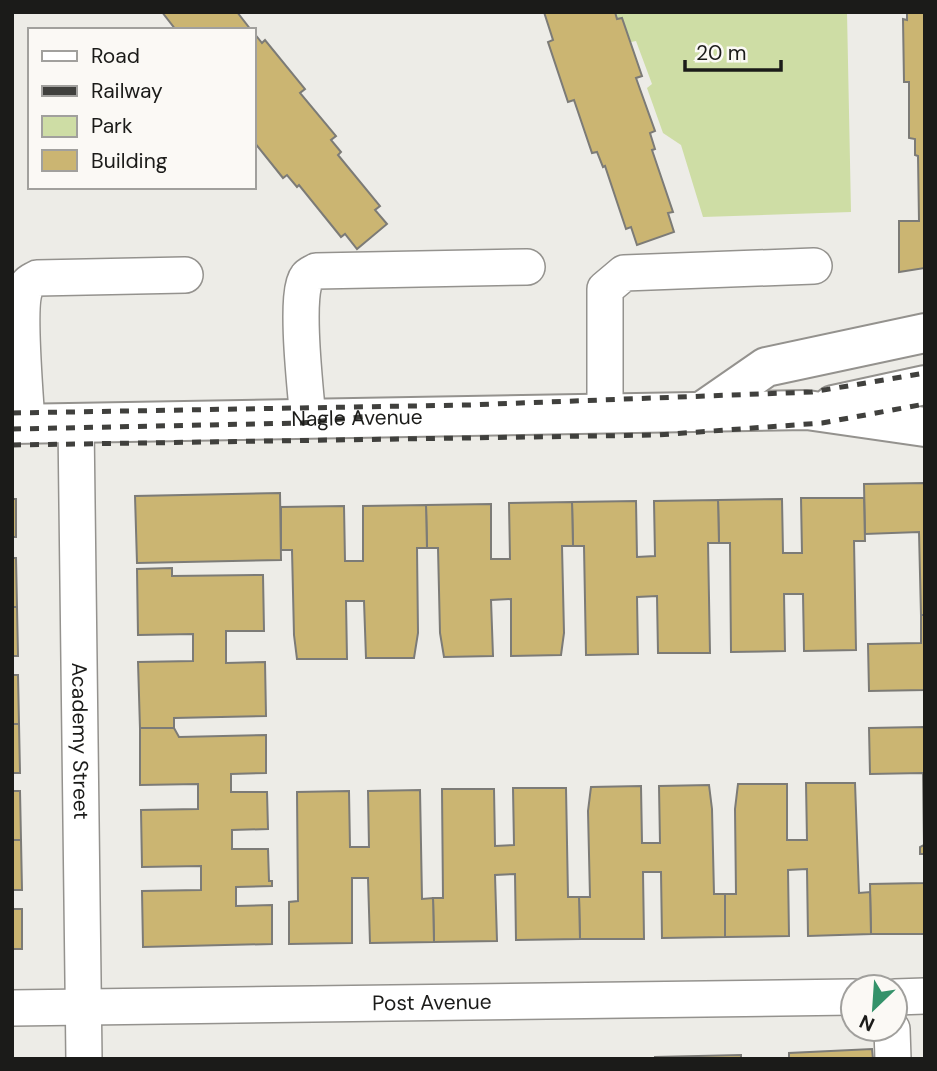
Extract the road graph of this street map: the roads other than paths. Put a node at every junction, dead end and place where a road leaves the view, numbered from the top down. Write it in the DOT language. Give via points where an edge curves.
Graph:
graph roads {
  1 [pos="527,267"];
  2 [pos="814,267"];
  3 [pos="185,275"];
  4 [pos="925,333"];
  5 [pos="925,385"];
  6 [pos="807,410"];
  7 [pos="701,412"];
  8 [pos="606,414"];
  9 [pos="308,419"];
  10 [pos="76,423"];
  11 [pos="20,424"];
  12 [pos="925,427"];
  13 [pos="839,997"];
  14 [pos="83,1007"];
  15 [pos="12,1008"];
  16 [pos="84,1059"];
  1 -- 9 [label="street" via="316,271 307,277 301,326"];
  2 -- 8 [label="street" via="624,273 605,289"];
  3 -- 11 [label="street" via="37,278 28,284"];
  4 -- 7 [label="main road" via="766,367"];
  5 -- 6 [label="main road, Nagle Avenue"];
  6 -- 7 [label="main road, Nagle Avenue"];
  6 -- 12 [label="main road, Nagle Avenue"];
  7 -- 8 [label="main road, Nagle Avenue"];
  8 -- 9 [label="main road, Nagle Avenue"];
  9 -- 10 [label="main road, Nagle Avenue"];
  10 -- 11 [label="main road, Nagle Avenue"];
  10 -- 14 [label="street, Academy Street"];
  13 -- 14 [label="street, Post Avenue"];
  14 -- 15 [label="street, Post Avenue"];
  14 -- 16 [label="street, Academy Street"];
}
